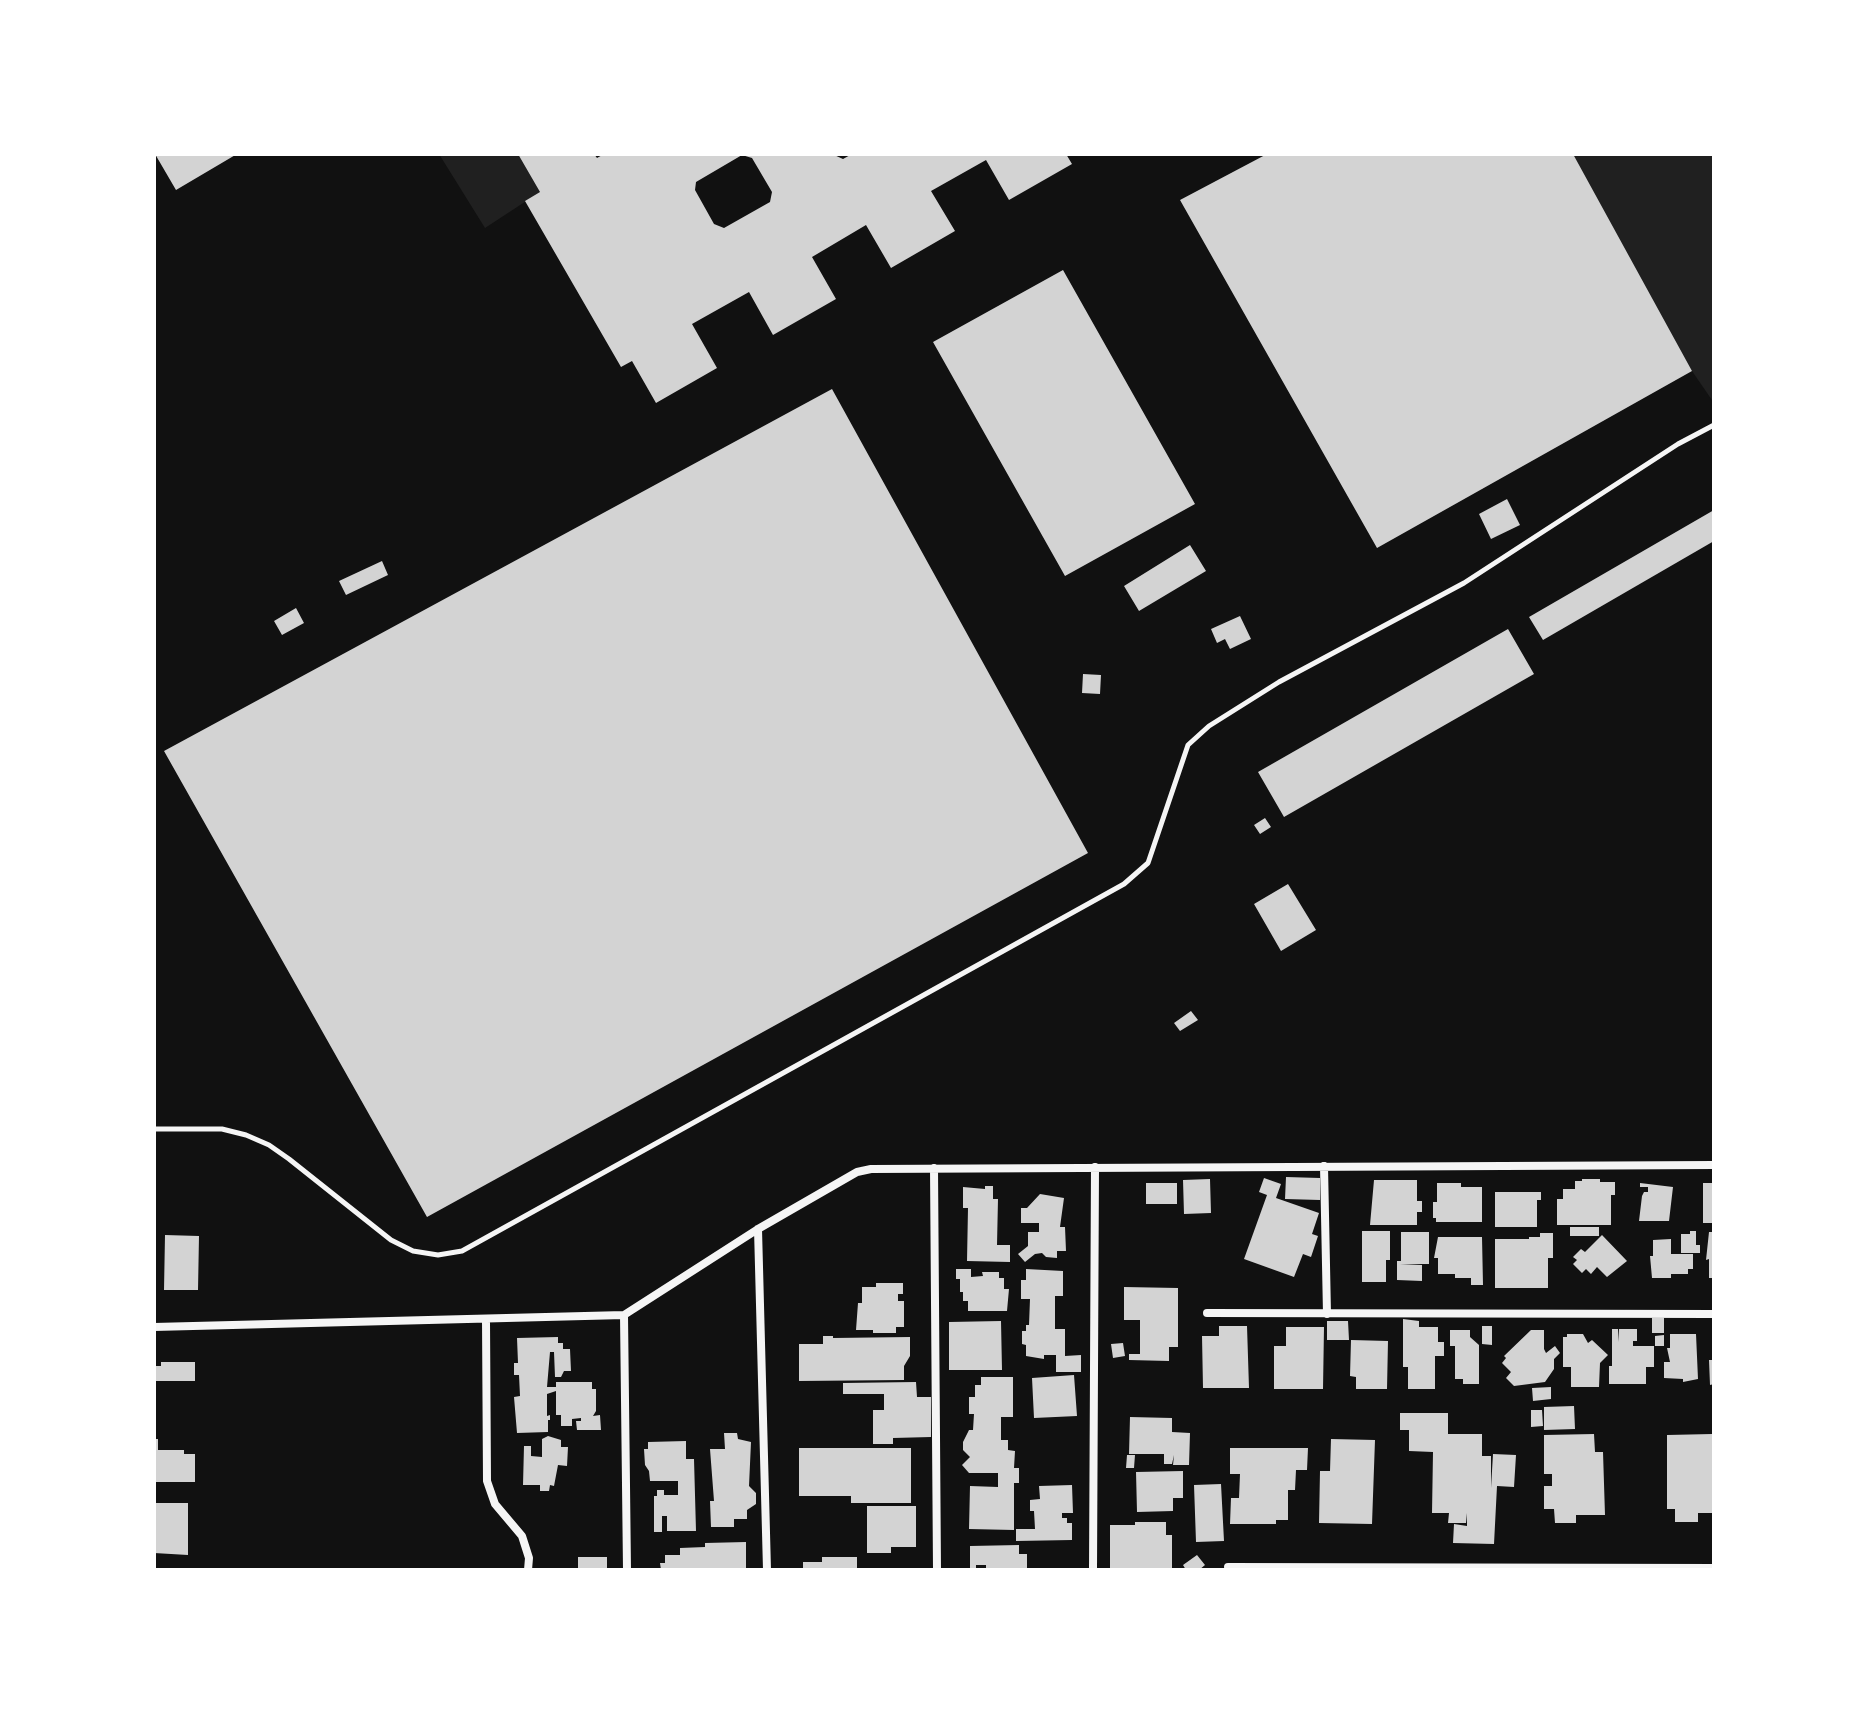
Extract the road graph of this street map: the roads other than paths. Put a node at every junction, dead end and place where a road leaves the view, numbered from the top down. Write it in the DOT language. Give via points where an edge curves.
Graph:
graph roads {
  1 [pos="1714,425"];
  2 [pos="154,1129"];
  3 [pos="1714,1165"];
  4 [pos="1324,1166"];
  5 [pos="1095,1167"];
  6 [pos="934,1168"];
  7 [pos="758,1229"];
  8 [pos="1207,1313"];
  9 [pos="1327,1314"];
  10 [pos="1714,1314"];
  11 [pos="624,1315"];
  12 [pos="486,1320"];
  13 [pos="154,1327"];
  14 [pos="1228,1567"];
  15 [pos="1714,1568"];
  16 [pos="528,1570"];
  17 [pos="627,1570"];
  18 [pos="767,1570"];
  19 [pos="937,1570"];
  20 [pos="1093,1570"];
  1 -- 2 [label="lane" via="1464,583 1279,682 1209,726 1188,745 1148,863 1124,884 462,1251 438,1255 391,1240 289,1159 246,1135 222,1129"];
  3 -- 4 [label="street"];
  4 -- 5 [label="street"];
  4 -- 9 [label="street"];
  5 -- 6 [label="street"];
  5 -- 20 [label="street"];
  6 -- 7 [label="street" via="857,1172"];
  6 -- 19 [label="street"];
  7 -- 11 [label="street"];
  7 -- 18 [label="street"];
  8 -- 9 [label="street"];
  9 -- 10 [label="street"];
  11 -- 12 [label="street"];
  11 -- 17 [label="street"];
  12 -- 13 [label="street"];
  12 -- 16 [label="street" via="487,1481 495,1504 522,1536"];
  14 -- 15 [label="street"];
}
